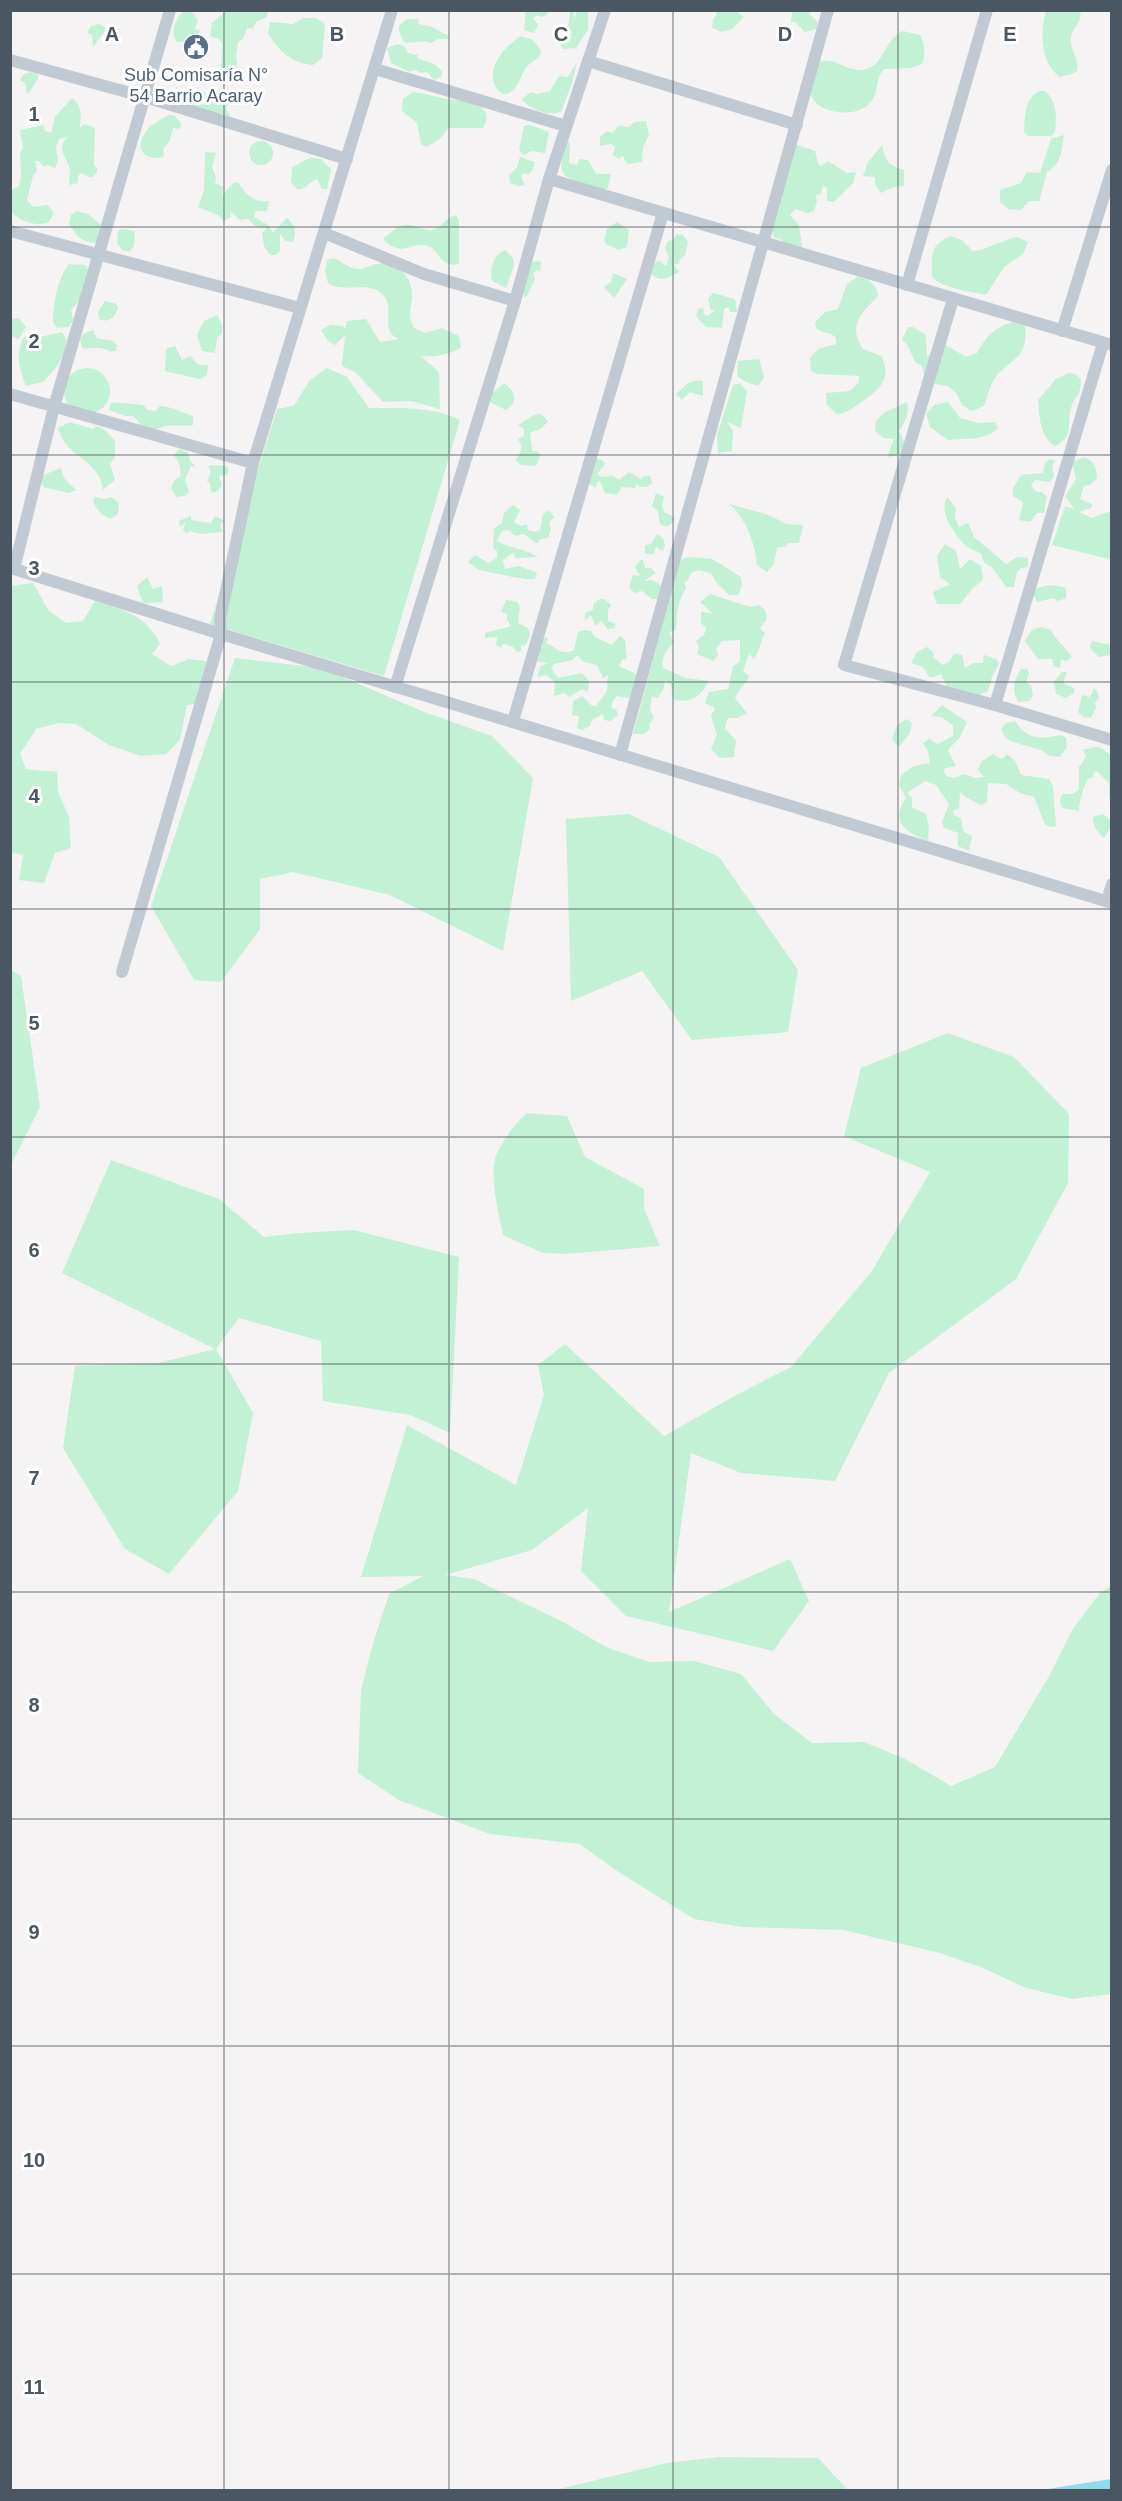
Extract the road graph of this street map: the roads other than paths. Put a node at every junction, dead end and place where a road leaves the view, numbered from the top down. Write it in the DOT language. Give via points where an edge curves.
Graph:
graph roads {
  1 [pos="170,10"];
  2 [pos="392,10"];
  3 [pos="604,10"];
  4 [pos="828,10"];
  5 [pos="987,10"];
  6 [pos="10,60"];
  7 [pos="588,61"];
  8 [pos="375,69"];
  9 [pos="145,97"];
  10 [pos="797,125"];
  11 [pos="566,126"];
  12 [pos="347,159"];
  13 [pos="1112,170"];
  14 [pos="549,179"];
  15 [pos="1109,188"];
  16 [pos="663,213"];
  17 [pos="10,231"];
  18 [pos="324,233"];
  19 [pos="764,241"];
  20 [pos="98,255"];
  21 [pos="907,285"];
  22 [pos="953,299"];
  23 [pos="515,301"];
  24 [pos="300,308"];
  25 [pos="1062,331"];
  26 [pos="1107,344"];
  27 [pos="10,394"];
  28 [pos="54,407"];
  29 [pos="253,463"];
  30 [pos="221,634"];
  31 [pos="395,687"];
  32 [pos="995,705"];
  33 [pos="513,721"];
  34 [pos="1112,740"];
  35 [pos="620,755"];
  36 [pos="1112,884"];
  37 [pos="1109,902"];
  38 [pos="122,972"];
  1 -- 9 [label="street"];
  2 -- 8 [label="street"];
  3 -- 7 [label="street"];
  4 -- 10 [label="street"];
  5 -- 21 [label="street"];
  6 -- 9 [label="street"];
  7 -- 10 [label="street"];
  7 -- 11 [label="street"];
  8 -- 11 [label="street"];
  8 -- 12 [label="street"];
  9 -- 12 [label="street"];
  9 -- 20 [label="street"];
  10 -- 19 [label="street"];
  11 -- 14 [label="street"];
  12 -- 18 [label="street"];
  13 -- 15 [label="street"];
  14 -- 16 [label="street"];
  14 -- 23 [label="street"];
  15 -- 25 [label="street"];
  16 -- 19 [label="street"];
  16 -- 33 [label="street"];
  17 -- 20 [label="street"];
  18 -- 23 [label="street" via="424,274"];
  18 -- 24 [label="street"];
  19 -- 21 [label="street"];
  19 -- 35 [label="street"];
  20 -- 24 [label="street"];
  20 -- 28 [label="street"];
  21 -- 22 [label="street"];
  22 -- 25 [label="street"];
  22 -- 32 [label="street" via="844,665"];
  23 -- 31 [label="street"];
  24 -- 29 [label="street"];
  25 -- 26 [label="street"];
  26 -- 32 [label="street"];
  27 -- 28 [label="street"];
  28 -- 29 [label="street"];
  28 -- 30 [label="street" via="14,569"];
  29 -- 30 [label="street" via="219,619"];
  30 -- 31 [label="street"];
  30 -- 38 [label="street"];
  31 -- 33 [label="street"];
  32 -- 34 [label="street"];
  33 -- 35 [label="street"];
  35 -- 37 [label="street"];
  36 -- 37 [label="street"];
}
